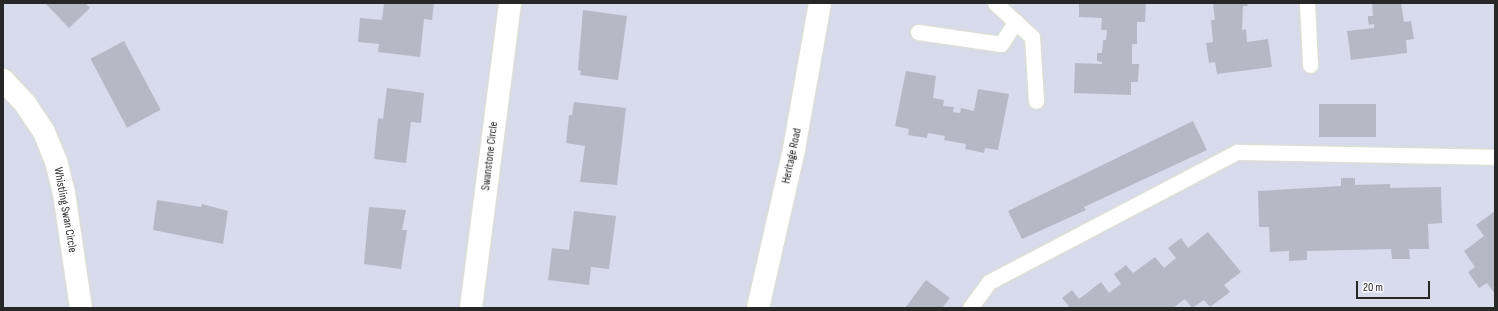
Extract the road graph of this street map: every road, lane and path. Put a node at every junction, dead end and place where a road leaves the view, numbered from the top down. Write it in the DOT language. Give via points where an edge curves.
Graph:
graph roads {
  1 [pos="510,3"];
  2 [pos="820,3"];
  3 [pos="995,3"];
  4 [pos="1307,3"];
  5 [pos="1016,21"];
  6 [pos="918,32"];
  7 [pos="1310,65"];
  8 [pos="3,80"];
  9 [pos="1036,101"];
  10 [pos="1495,157"];
  11 [pos="81,308"];
  12 [pos="471,308"];
  13 [pos="758,308"];
  14 [pos="970,308"];
  1 -- 12 [label="street, Swanstone Circle"];
  2 -- 13 [label="street, Heritage Road" via="794,149"];
  3 -- 5 [label="lane"];
  4 -- 7 [label="lane"];
  5 -- 6 [label="lane" via="1001,44"];
  5 -- 9 [label="lane" via="1027,30 1033,41"];
  8 -- 11 [label="street, Whistling Swan Circle" via="34,116 56,161 64,193"];
  10 -- 14 [label="lane" via="1236,152 989,282"];
}
